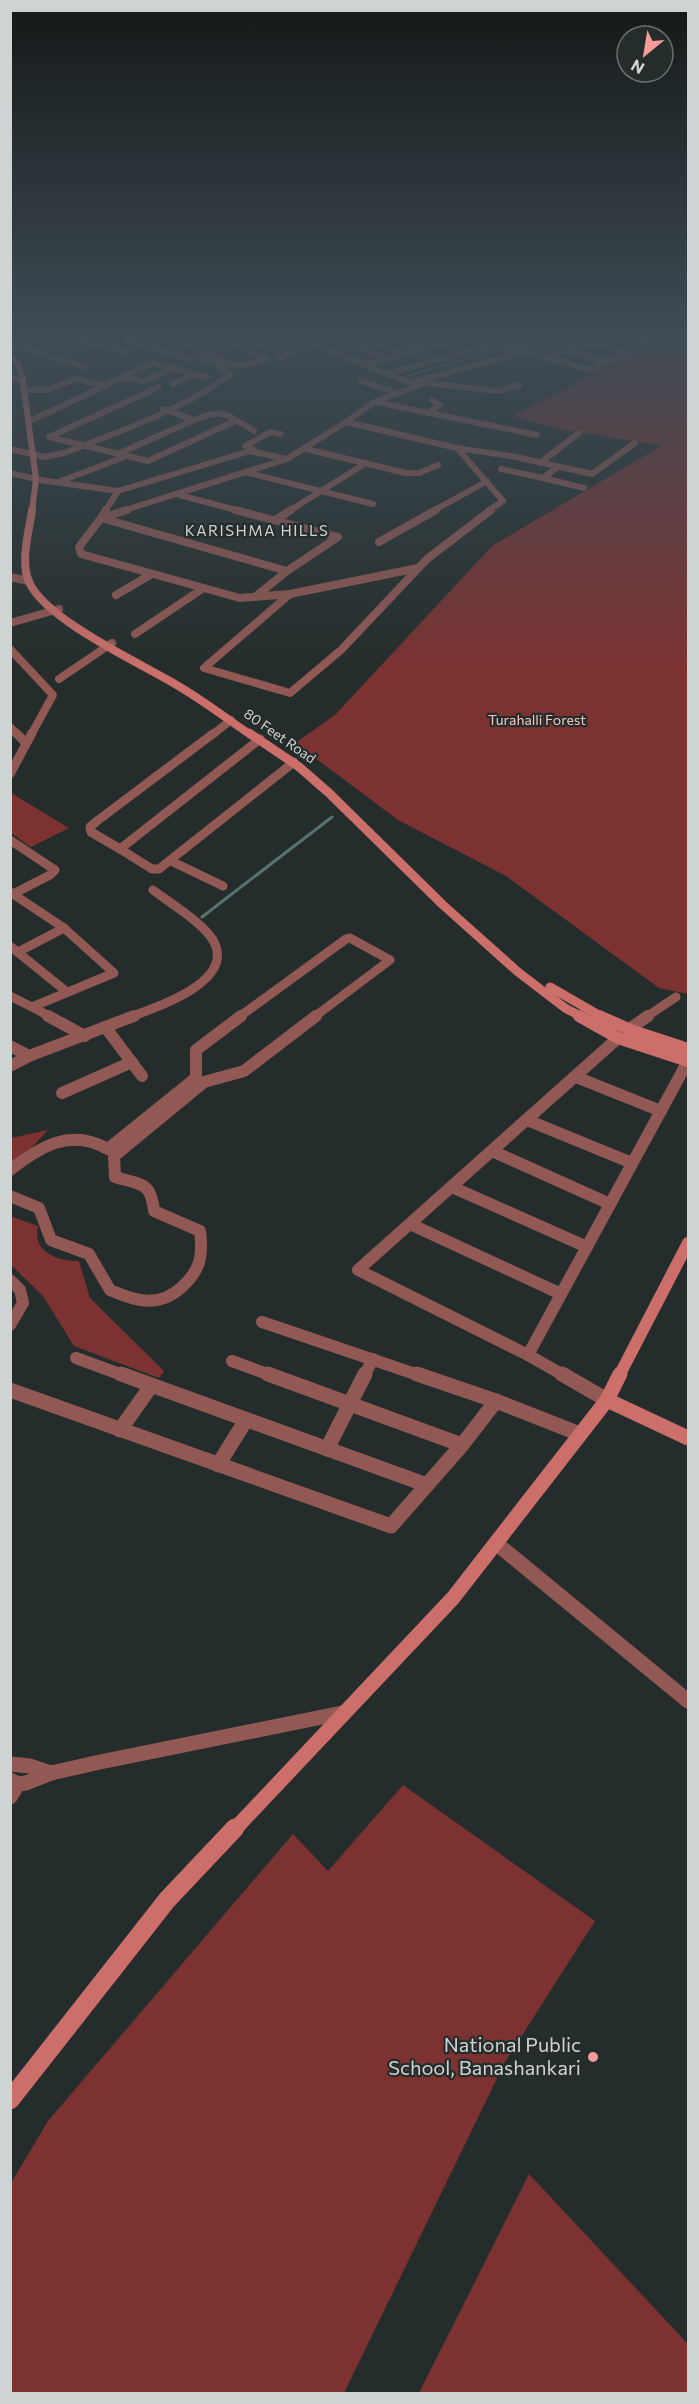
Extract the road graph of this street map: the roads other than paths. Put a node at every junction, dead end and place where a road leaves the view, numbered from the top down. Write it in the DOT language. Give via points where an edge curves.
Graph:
graph roads {
  1 [pos="33,446"];
  2 [pos="34,446"];
  3 [pos="83,446"];
  4 [pos="135,446"];
  5 [pos="180,446"];
  6 [pos="245,446"];
  7 [pos="310,446"];
  8 [pos="449,446"];
  9 [pos="562,446"];
  10 [pos="630,446"];
  11 [pos="457,448"];
  12 [pos="10,449"];
  13 [pos="306,449"];
  14 [pos="250,451"];
  15 [pos="34,454"];
  16 [pos="118,454"];
  17 [pos="128,456"];
  18 [pos="287,459"];
  19 [pos="366,463"];
  20 [pos="540,463"];
  21 [pos="438,465"];
  22 [pos="558,467"];
  23 [pos="501,469"];
  24 [pos="10,473"];
  25 [pos="248,473"];
  26 [pos="543,478"];
  27 [pos="38,479"];
  28 [pos="487,481"];
  29 [pos="57,482"];
  30 [pos="584,488"];
  31 [pos="118,491"];
  32 [pos="319,491"];
  33 [pos="179,495"];
  34 [pos="374,504"];
  35 [pos="101,518"];
  36 [pos="275,520"];
  37 [pos="379,542"];
  38 [pos="418,568"];
  39 [pos="287,571"];
  40 [pos="150,575"];
  41 [pos="10,577"];
  42 [pos="29,581"];
  43 [pos="202,589"];
  44 [pos="290,594"];
  45 [pos="116,595"];
  46 [pos="256,596"];
  47 [pos="56,610"];
  48 [pos="10,623"];
  49 [pos="135,634"];
  50 [pos="110,644"];
  51 [pos="10,649"];
  52 [pos="59,679"];
  53 [pos="231,720"];
  54 [pos="10,727"];
  55 [pos="260,740"];
  56 [pos="26,743"];
  57 [pos="294,762"];
  58 [pos="10,774"];
  59 [pos="10,840"];
  60 [pos="120,849"];
  61 [pos="171,861"];
  62 [pos="223,886"];
  63 [pos="153,890"];
  64 [pos="12,893"];
  65 [pos="64,928"];
  66 [pos="488,940"];
  67 [pos="14,949"];
  68 [pos="67,992"];
  69 [pos="10,996"];
  70 [pos="676,997"];
  71 [pos="32,1007"];
  72 [pos="106,1028"];
  73 [pos="623,1034"];
  74 [pos="86,1036"];
  75 [pos="10,1046"];
  76 [pos="688,1049"];
  77 [pos="29,1056"];
  78 [pos="688,1061"];
  79 [pos="132,1062"];
  80 [pos="10,1066"];
  81 [pos="142,1076"];
  82 [pos="576,1077"];
  83 [pos="62,1093"];
  84 [pos="180,1097"];
  85 [pos="661,1111"];
  86 [pos="527,1120"];
  87 [pos="125,1140"];
  88 [pos="492,1151"];
  89 [pos="632,1163"];
  90 [pos="10,1170"];
  91 [pos="452,1187"];
  92 [pos="10,1196"];
  93 [pos="610,1204"];
  94 [pos="410,1224"];
  95 [pos="688,1243"];
  96 [pos="587,1247"];
  97 [pos="10,1280"];
  98 [pos="561,1294"];
  99 [pos="262,1322"];
  100 [pos="10,1325"];
  101 [pos="528,1355"];
  102 [pos="76,1358"];
  103 [pos="373,1359"];
  104 [pos="232,1361"];
  105 [pos="151,1386"];
  106 [pos="10,1390"];
  107 [pos="607,1400"];
  108 [pos="496,1401"];
  109 [pos="350,1404"];
  110 [pos="246,1420"];
  111 [pos="585,1427"];
  112 [pos="120,1430"];
  113 [pos="688,1438"];
  114 [pos="462,1445"];
  115 [pos="327,1449"];
  116 [pos="218,1465"];
  117 [pos="428,1485"];
  118 [pos="497,1544"];
  119 [pos="688,1701"];
  120 [pos="342,1713"];
  121 [pos="10,1764"];
  122 [pos="51,1773"];
  123 [pos="13,1787"];
  124 [pos="10,2100"];
  1 -- 15 [label="main road, 80 Feet Road"];
  2 -- 15 [label="main road, 80 Feet Road"];
  3 -- 15 [label="street" via="55,456"];
  3 -- 16 [label="street"];
  4 -- 16 [label="street"];
  5 -- 17 [label="street" via="148,461"];
  6 -- 14 [label="street" via="253,449"];
  7 -- 13 [label="street"];
  8 -- 11 [label="street"];
  9 -- 20 [label="street"];
  10 -- 22 [label="street" via="596,473"];
  11 -- 20 [label="street"];
  11 -- 28 [label="street"];
  12 -- 15 [label="street"];
  13 -- 18 [label="street"];
  13 -- 19 [label="street"];
  14 -- 18 [label="street"];
  14 -- 31 [label="street"];
  15 -- 27 [label="main road, 80 Feet Road"];
  16 -- 17 [label="street"];
  17 -- 29 [label="street"];
  18 -- 25 [label="street"];
  19 -- 21 [label="street" via="411,473"];
  19 -- 32 [label="street"];
  20 -- 22 [label="street"];
  22 -- 26 [label="street"];
  23 -- 26 [label="street"];
  24 -- 27 [label="street"];
  25 -- 32 [label="street"];
  25 -- 33 [label="street"];
  26 -- 30 [label="street"];
  27 -- 29 [label="street"];
  27 -- 42 [label="main road, 80 Feet Road" via="25,556"];
  27 -- 47 [label="main road, 80 Feet Road" via="31,570"];
  28 -- 37 [label="street"];
  28 -- 38 [label="street" via="503,501 451,538"];
  29 -- 31 [label="street"];
  31 -- 35 [label="street"];
  32 -- 34 [label="street"];
  32 -- 36 [label="street"];
  33 -- 35 [label="street"];
  33 -- 36 [label="street"];
  35 -- 39 [label="street"];
  35 -- 40 [label="street" via="79,547 81,554"];
  36 -- 39 [label="street" via="338,537"];
  38 -- 44 [label="street"];
  38 -- 44 [label="street" via="351,642 290,693 204,668"];
  39 -- 46 [label="street"];
  40 -- 43 [label="street"];
  40 -- 45 [label="street"];
  41 -- 42 [label="street"];
  42 -- 47 [label="main road, 80 Feet Road" via="36,593"];
  43 -- 46 [label="street" via="240,598"];
  43 -- 49 [label="street"];
  44 -- 46 [label="street"];
  47 -- 48 [label="street"];
  47 -- 50 [label="main road, 80 Feet Road"];
  50 -- 52 [label="street"];
  50 -- 53 [label="main road, 80 Feet Road"];
  50 -- 66 [label="main road, 80 Feet Road" via="182,683 304,764"];
  51 -- 56 [label="street" via="53,695"];
  53 -- 55 [label="main road, 80 Feet Road"];
  53 -- 60 [label="street" via="90,827 91,832"];
  54 -- 56 [label="street"];
  55 -- 57 [label="main road, 80 Feet Road"];
  55 -- 60 [label="street"];
  56 -- 58 [label="street"];
  57 -- 61 [label="street"];
  57 -- 66 [label="main road, 80 Feet Road" via="443,905"];
  59 -- 64 [label="street" via="55,870"];
  60 -- 61 [label="street" via="156,870"];
  61 -- 62 [label="street"];
  63 -- 72 [label="street" via="210,937 218,954 214,968 205,980 177,999"];
  64 -- 65 [label="street"];
  65 -- 67 [label="street"];
  65 -- 68 [label="street" via="114,974"];
  66 -- 73 [label="main road, 80 Feet Road"];
  67 -- 68 [label="street"];
  68 -- 71 [label="street"];
  69 -- 71 [label="street"];
  70 -- 73 [label="street"];
  71 -- 74 [label="street"];
  72 -- 74 [label="street"];
  72 -- 79 [label="street"];
  73 -- 76 [label="main road, 80 Feet Road"];
  73 -- 78 [label="main road, 80 Feet Road"];
  73 -- 82 [label="street"];
  74 -- 77 [label="street"];
  75 -- 77 [label="street"];
  77 -- 80 [label="street"];
  78 -- 85 [label="street"];
  79 -- 81 [label="street"];
  79 -- 83 [label="street"];
  82 -- 85 [label="street"];
  82 -- 86 [label="street"];
  84 -- 84 [label="street" via="196,1078 196,1050 201,1045 346,939 390,960 244,1071 204,1082"];
  84 -- 87 [label="street"];
  85 -- 89 [label="street"];
  86 -- 88 [label="street"];
  86 -- 89 [label="street"];
  87 -- 90 [label="street" via="108,1149 95,1140 67,1140 35,1151"];
  87 -- 92 [label="street" via="114,1156 115,1177 147,1187 152,1193 154,1211 183,1220 200,1231 202,1249 196,1274 171,1298 142,1301 110,1290 89,1254 51,1240 39,1208"];
  88 -- 91 [label="street"];
  88 -- 93 [label="street"];
  89 -- 93 [label="street"];
  91 -- 94 [label="street"];
  91 -- 96 [label="street"];
  93 -- 96 [label="street"];
  94 -- 98 [label="street"];
  94 -- 101 [label="street" via="358,1270"];
  95 -- 107 [label="main road"];
  96 -- 98 [label="street"];
  97 -- 100 [label="street" via="20,1290 23,1303"];
  98 -- 101 [label="street"];
  99 -- 103 [label="street"];
  101 -- 107 [label="street"];
  102 -- 105 [label="street"];
  103 -- 108 [label="street"];
  103 -- 109 [label="street"];
  104 -- 109 [label="street"];
  105 -- 110 [label="street"];
  105 -- 112 [label="street"];
  106 -- 112 [label="street"];
  107 -- 111 [label="main road"];
  107 -- 113 [label="main road"];
  108 -- 111 [label="street"];
  108 -- 114 [label="street"];
  109 -- 114 [label="street"];
  109 -- 115 [label="street"];
  110 -- 115 [label="street"];
  110 -- 116 [label="street"];
  111 -- 118 [label="main road"];
  112 -- 116 [label="street"];
  114 -- 117 [label="street"];
  115 -- 117 [label="street"];
  116 -- 117 [label="street" via="391,1527"];
  118 -- 119 [label="street"];
  118 -- 120 [label="main road" via="453,1598"];
  120 -- 122 [label="street"];
  120 -- 124 [label="main road" via="168,1899"];
  121 -- 122 [label="street"];
  122 -- 123 [label="street"];
}
